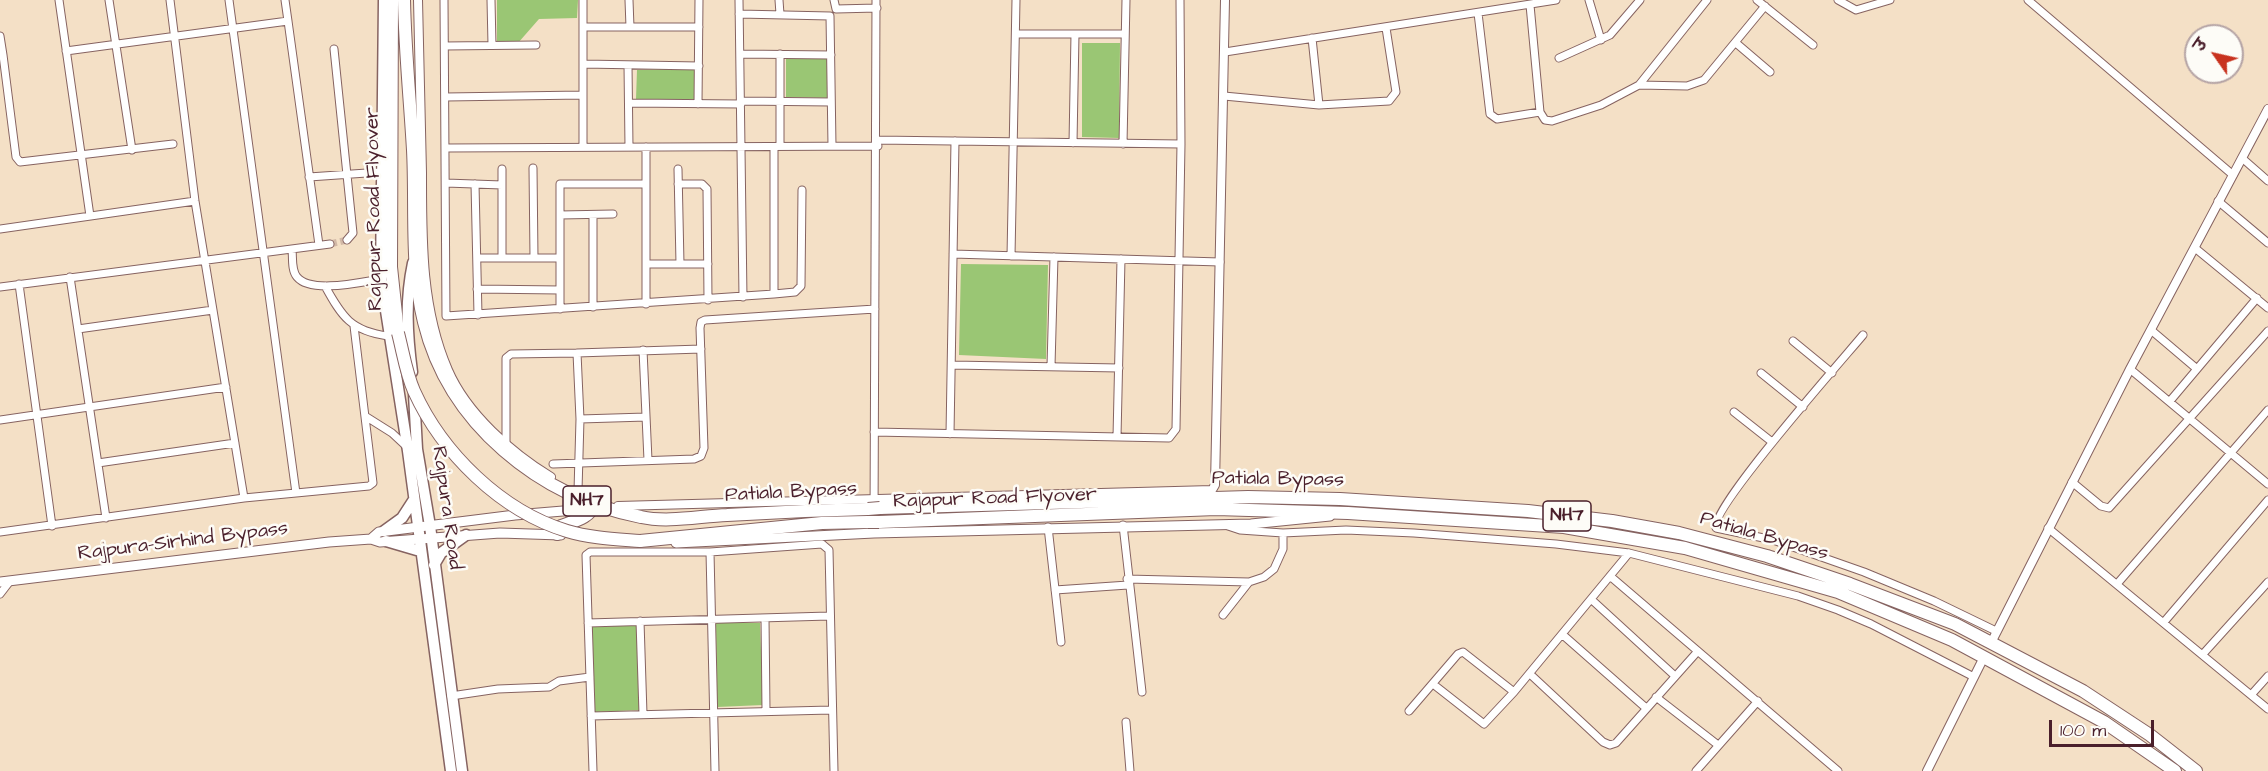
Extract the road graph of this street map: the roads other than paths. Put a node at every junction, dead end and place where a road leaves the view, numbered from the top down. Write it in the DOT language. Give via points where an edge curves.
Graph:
graph roads {
  1 [pos="59,0"];
  2 [pos="109,0"];
  3 [pos="170,0"];
  4 [pos="229,0"];
  5 [pos="285,0"];
  6 [pos="384,0"];
  7 [pos="392,0"];
  8 [pos="405,0"];
  9 [pos="417,0"];
  10 [pos="444,0"];
  11 [pos="491,0"];
  12 [pos="583,0"];
  13 [pos="629,0"];
  14 [pos="699,0"];
  15 [pos="739,0"];
  16 [pos="779,0"];
  17 [pos="834,0"];
  18 [pos="1016,0"];
  19 [pos="1126,0"];
  20 [pos="1180,0"];
  21 [pos="1225,0"];
  22 [pos="1556,0"];
  23 [pos="1589,0"];
  24 [pos="1640,0"];
  25 [pos="1707,0"];
  26 [pos="1757,0"];
  27 [pos="1838,0"];
  28 [pos="1890,0"];
  29 [pos="2028,0"];
  30 [pos="877,4"];
  31 [pos="1530,5"];
  32 [pos="1765,6"];
  33 [pos="1478,13"];
  34 [pos="739,14"];
  35 [pos="780,14"];
  36 [pos="288,21"];
  37 [pos="583,27"];
  38 [pos="630,27"];
  39 [pos="699,27"];
  40 [pos="233,28"];
  41 [pos="1386,28"];
  42 [pos="1016,34"];
  43 [pos="1075,34"];
  44 [pos="1125,34"];
  45 [pos="174,35"];
  46 [pos="0,36"];
  47 [pos="1312,38"];
  48 [pos="1601,40"];
  49 [pos="1736,43"];
  50 [pos="116,44"];
  51 [pos="492,45"];
  52 [pos="536,45"];
  53 [pos="1813,45"];
  54 [pos="445,46"];
  55 [pos="334,49"];
  56 [pos="66,51"];
  57 [pos="1225,52"];
  58 [pos="740,54"];
  59 [pos="780,54"];
  60 [pos="1,55"];
  61 [pos="831,55"];
  62 [pos="1559,58"];
  63 [pos="583,64"];
  64 [pos="628,65"];
  65 [pos="699,66"];
  66 [pos="1770,72"];
  67 [pos="1639,85"];
  68 [pos="583,95"];
  69 [pos="1224,96"];
  70 [pos="446,97"];
  71 [pos="780,102"];
  72 [pos="831,102"];
  73 [pos="629,103"];
  74 [pos="741,103"];
  75 [pos="698,104"];
  76 [pos="1319,105"];
  77 [pos="2268,110"];
  78 [pos="1540,112"];
  79 [pos="955,141"];
  80 [pos="1014,142"];
  81 [pos="878,143"];
  82 [pos="1073,143"];
  83 [pos="173,144"];
  84 [pos="1123,144"];
  85 [pos="1181,144"];
  86 [pos="832,146"];
  87 [pos="583,147"];
  88 [pos="629,147"];
  89 [pos="646,147"];
  90 [pos="742,147"];
  91 [pos="777,147"];
  92 [pos="446,148"];
  93 [pos="132,150"];
  94 [pos="82,156"];
  95 [pos="2242,158"];
  96 [pos="533,168"];
  97 [pos="678,169"];
  98 [pos="502,170"];
  99 [pos="381,172"];
  100 [pos="347,174"];
  101 [pos="2233,175"];
  102 [pos="309,177"];
  103 [pos="2268,181"];
  104 [pos="446,183"];
  105 [pos="475,184"];
  106 [pos="646,184"];
  107 [pos="678,184"];
  108 [pos="502,185"];
  109 [pos="802,190"];
  110 [pos="195,201"];
  111 [pos="2218,201"];
  112 [pos="593,214"];
  113 [pos="614,214"];
  114 [pos="560,215"];
  115 [pos="90,216"];
  116 [pos="0,229"];
  117 [pos="347,240"];
  118 [pos="2268,243"];
  119 [pos="330,244"];
  120 [pos="319,245"];
  121 [pos="2195,248"];
  122 [pos="292,249"];
  123 [pos="416,250"];
  124 [pos="263,252"];
  125 [pos="953,254"];
  126 [pos="1011,256"];
  127 [pos="1054,257"];
  128 [pos="477,258"];
  129 [pos="502,258"];
  130 [pos="534,258"];
  131 [pos="560,258"];
  132 [pos="205,259"];
  133 [pos="1122,259"];
  134 [pos="1179,260"];
  135 [pos="1220,262"];
  136 [pos="646,264"];
  137 [pos="680,264"];
  138 [pos="708,264"];
  139 [pos="70,277"];
  140 [pos="381,279"];
  141 [pos="19,284"];
  142 [pos="0,286"];
  143 [pos="325,286"];
  144 [pos="477,289"];
  145 [pos="560,290"];
  146 [pos="418,291"];
  147 [pos="774,294"];
  148 [pos="743,297"];
  149 [pos="2257,298"];
  150 [pos="708,300"];
  151 [pos="646,304"];
  152 [pos="593,308"];
  153 [pos="2268,308"];
  154 [pos="560,309"];
  155 [pos="875,309"];
  156 [pos="213,310"];
  157 [pos="478,315"];
  158 [pos="446,316"];
  159 [pos="433,319"];
  160 [pos="354,326"];
  161 [pos="78,329"];
  162 [pos="2151,330"];
  163 [pos="2268,331"];
  164 [pos="1863,335"];
  165 [pos="388,336"];
  166 [pos="1793,341"];
  167 [pos="701,349"];
  168 [pos="643,350"];
  169 [pos="577,353"];
  170 [pos="952,364"];
  171 [pos="1051,366"];
  172 [pos="1119,368"];
  173 [pos="2130,369"];
  174 [pos="2197,369"];
  175 [pos="1761,373"];
  176 [pos="1832,373"];
  177 [pos="226,387"];
  178 [pos="2170,401"];
  179 [pos="89,407"];
  180 [pos="1803,407"];
  181 [pos="2268,410"];
  182 [pos="1734,412"];
  183 [pos="36,415"];
  184 [pos="365,416"];
  185 [pos="646,417"];
  186 [pos="2188,418"];
  187 [pos="580,419"];
  188 [pos="0,420"];
  189 [pos="874,432"];
  190 [pos="950,434"];
  191 [pos="1117,437"];
  192 [pos="1772,442"];
  193 [pos="235,443"];
  194 [pos="506,443"];
  195 [pos="407,447"];
  196 [pos="2231,453"];
  197 [pos="648,460"];
  198 [pos="580,462"];
  199 [pos="98,463"];
  200 [pos="553,464"];
  201 [pos="2072,482"];
  202 [pos="2268,484"];
  203 [pos="578,491"];
  204 [pos="296,493"];
  205 [pos="244,498"];
  206 [pos="2268,500"];
  207 [pos="413,501"];
  208 [pos="592,503"];
  209 [pos="874,506"];
  210 [pos="1348,513"];
  211 [pos="106,518"];
  212 [pos="1225,524"];
  213 [pos="1123,525"];
  214 [pos="52,526"];
  215 [pos="874,526"];
  216 [pos="1048,527"];
  217 [pos="2048,528"];
  218 [pos="0,532"];
  219 [pos="417,532"];
  220 [pos="430,532"];
  221 [pos="1283,533"];
  222 [pos="557,534"];
  223 [pos="466,535"];
  224 [pos="385,536"];
  225 [pos="420,551"];
  226 [pos="710,552"];
  227 [pos="1629,553"];
  228 [pos="434,565"];
  229 [pos="1610,576"];
  230 [pos="5,582"];
  231 [pos="1128,582"];
  232 [pos="1249,582"];
  233 [pos="2268,582"];
  234 [pos="2117,584"];
  235 [pos="1055,590"];
  236 [pos="0,594"];
  237 [pos="1592,600"];
  238 [pos="1223,615"];
  239 [pos="829,616"];
  240 [pos="765,618"];
  241 [pos="710,619"];
  242 [pos="640,621"];
  243 [pos="2164,622"];
  244 [pos="588,623"];
  245 [pos="1563,635"];
  246 [pos="1995,635"];
  247 [pos="1061,642"];
  248 [pos="1698,651"];
  249 [pos="2203,654"];
  250 [pos="1981,663"];
  251 [pos="1530,674"];
  252 [pos="1675,676"];
  253 [pos="2268,676"];
  254 [pos="590,677"];
  255 [pos="1974,677"];
  256 [pos="1433,684"];
  257 [pos="1142,692"];
  258 [pos="1514,692"];
  259 [pos="2251,695"];
  260 [pos="451,696"];
  261 [pos="1656,697"];
  262 [pos="1758,701"];
  263 [pos="1646,708"];
  264 [pos="766,710"];
  265 [pos="831,710"];
  266 [pos="2268,710"];
  267 [pos="713,711"];
  268 [pos="1409,711"];
  269 [pos="643,714"];
  270 [pos="591,716"];
  271 [pos="1126,722"];
  272 [pos="1718,746"];
  273 [pos="451,771"];
  274 [pos="462,771"];
  275 [pos="593,771"];
  276 [pos="715,771"];
  277 [pos="834,771"];
  278 [pos="1130,771"];
  279 [pos="1696,771"];
  280 [pos="1838,771"];
  281 [pos="1927,771"];
  282 [pos="2175,771"];
  283 [pos="2196,771"];
  1 -- 56 [label="street"];
  2 -- 50 [label="street"];
  3 -- 45 [label="street"];
  4 -- 40 [label="street"];
  5 -- 36 [label="street"];
  6 -- 99 [label="main road, Rajpura Road"];
  7 -- 215 [label="highway, Rajapur Road Flyover / NH7, bridge" via="391,267 398,333 413,389 449,447 492,489 516,506 566,530 601,538 640,541 822,524"];
  8 -- 123 [label="highway, Rajpura Road / NH7"];
  9 -- 159 [label="street" via="423,260"];
  10 -- 54 [label="street"];
  11 -- 51 [label="street"];
  12 -- 37 [label="street"];
  13 -- 38 [label="street"];
  14 -- 39 [label="street"];
  15 -- 34 [label="street"];
  16 -- 35 [label="street"];
  17 -- 30 [label="street" via="836,9"];
  18 -- 42 [label="street"];
  19 -- 44 [label="street"];
  20 -- 85 [label="street"];
  21 -- 57 [label="street"];
  22 -- 31 [label="street"];
  23 -- 48 [label="street"];
  24 -- 48 [label="street" via="1613,33"];
  25 -- 67 [label="street"];
  26 -- 32 [label="street"];
  27 -- 28 [label="street" via="1856,10"];
  29 -- 101 [label="street"];
  30 -- 81 [label="street"];
  31 -- 33 [label="street"];
  31 -- 78 [label="street"];
  32 -- 49 [label="street"];
  32 -- 53 [label="street"];
  33 -- 41 [label="street"];
  33 -- 78 [label="street" via="1490,114 1497,120"];
  34 -- 35 [label="street"];
  34 -- 58 [label="street"];
  35 -- 61 [label="street" via="830,16"];
  36 -- 40 [label="street"];
  36 -- 102 [label="street"];
  37 -- 38 [label="street"];
  37 -- 63 [label="street"];
  38 -- 39 [label="street"];
  39 -- 65 [label="street"];
  40 -- 45 [label="street"];
  40 -- 124 [label="street"];
  41 -- 47 [label="street"];
  41 -- 76 [label="street" via="1394,98"];
  42 -- 43 [label="street"];
  42 -- 80 [label="street"];
  43 -- 44 [label="street"];
  43 -- 82 [label="street"];
  44 -- 84 [label="street"];
  45 -- 50 [label="street"];
  45 -- 110 [label="street"];
  46 -- 60 [label="street"];
  47 -- 57 [label="street"];
  47 -- 76 [label="street"];
  48 -- 62 [label="street"];
  49 -- 66 [label="street"];
  49 -- 67 [label="street" via="1709,76 1695,85"];
  50 -- 56 [label="street"];
  50 -- 93 [label="street"];
  51 -- 52 [label="street"];
  51 -- 54 [label="street"];
  54 -- 70 [label="street"];
  55 -- 100 [label="street"];
  56 -- 94 [label="street"];
  57 -- 69 [label="street"];
  58 -- 59 [label="street"];
  58 -- 74 [label="street"];
  59 -- 61 [label="street"];
  59 -- 71 [label="street"];
  60 -- 94 [label="street" via="16,157 20,162"];
  61 -- 72 [label="street"];
  63 -- 64 [label="street"];
  63 -- 68 [label="street"];
  64 -- 65 [label="street"];
  64 -- 73 [label="street"];
  65 -- 75 [label="street"];
  67 -- 78 [label="street" via="1601,105 1552,122"];
  68 -- 70 [label="street"];
  68 -- 87 [label="street"];
  69 -- 76 [label="street"];
  69 -- 135 [label="street"];
  70 -- 92 [label="street"];
  71 -- 72 [label="street"];
  71 -- 74 [label="street"];
  71 -- 91 [label="street"];
  72 -- 86 [label="street"];
  73 -- 75 [label="street"];
  73 -- 88 [label="street"];
  74 -- 75 [label="street"];
  74 -- 90 [label="street"];
  77 -- 95 [label="street"];
  79 -- 80 [label="street"];
  79 -- 81 [label="street"];
  79 -- 125 [label="street"];
  80 -- 82 [label="street"];
  80 -- 126 [label="street"];
  81 -- 86 [label="street"];
  81 -- 155 [label="street"];
  82 -- 84 [label="street"];
  83 -- 93 [label="street"];
  84 -- 85 [label="street"];
  85 -- 134 [label="street"];
  86 -- 91 [label="street"];
  87 -- 88 [label="street"];
  87 -- 92 [label="street"];
  88 -- 89 [label="street"];
  89 -- 90 [label="street"];
  89 -- 106 [label="street"];
  90 -- 91 [label="street"];
  90 -- 148 [label="street"];
  91 -- 147 [label="street"];
  92 -- 104 [label="street"];
  93 -- 94 [label="street"];
  94 -- 115 [label="street"];
  95 -- 101 [label="street"];
  95 -- 103 [label="street"];
  96 -- 130 [label="street"];
  97 -- 107 [label="street"];
  98 -- 108 [label="street"];
  99 -- 100 [label="street"];
  99 -- 140 [label="main road, Rajpura Road"];
  100 -- 102 [label="street"];
  100 -- 117 [label="street" via="353,233"];
  101 -- 111 [label="street"];
  102 -- 120 [label="street"];
  104 -- 105 [label="street"];
  104 -- 158 [label="street"];
  105 -- 108 [label="street"];
  105 -- 128 [label="street"];
  106 -- 114 [label="street" via="560,184"];
  106 -- 136 [label="street"];
  107 -- 137 [label="street"];
  107 -- 138 [label="street" via="702,184 707,189"];
  108 -- 129 [label="street"];
  109 -- 147 [label="street" via="801,286 795,292"];
  110 -- 115 [label="street"];
  110 -- 132 [label="street"];
  111 -- 118 [label="street"];
  111 -- 121 [label="street"];
  112 -- 113 [label="street"];
  112 -- 114 [label="street"];
  112 -- 152 [label="street"];
  114 -- 131 [label="street"];
  115 -- 116 [label="street"];
  119 -- 120 [label="street"];
  120 -- 122 [label="street"];
  121 -- 149 [label="street"];
  121 -- 162 [label="street"];
  122 -- 124 [label="street"];
  122 -- 143 [label="street" via="297,277"];
  123 -- 146 [label="highway, Rajpura Road / NH7"];
  123 -- 220 [label="main road, Rajpura Road" via="406,299 407,339 417,449"];
  124 -- 132 [label="street"];
  124 -- 204 [label="street"];
  125 -- 126 [label="street"];
  125 -- 170 [label="street"];
  126 -- 127 [label="street"];
  127 -- 133 [label="street"];
  127 -- 171 [label="street"];
  128 -- 129 [label="street"];
  128 -- 144 [label="street"];
  129 -- 130 [label="street"];
  130 -- 131 [label="street"];
  131 -- 145 [label="street"];
  132 -- 139 [label="street"];
  132 -- 156 [label="street"];
  133 -- 134 [label="street"];
  133 -- 172 [label="street"];
  134 -- 135 [label="street"];
  134 -- 191 [label="street" via="1176,429 1168,438"];
  135 -- 209 [label="street" via="1215,485 1208,492"];
  136 -- 137 [label="street"];
  136 -- 151 [label="street"];
  137 -- 138 [label="street"];
  138 -- 150 [label="street"];
  139 -- 141 [label="street"];
  139 -- 161 [label="street"];
  140 -- 143 [label="street"];
  140 -- 165 [label="main road, Rajpura Road"];
  141 -- 142 [label="street"];
  141 -- 183 [label="street"];
  143 -- 160 [label="street" via="344,318"];
  144 -- 145 [label="street"];
  144 -- 157 [label="street"];
  145 -- 154 [label="street"];
  146 -- 208 [label="highway, Patiala Bypass / NH7" via="433,354 470,418 530,471"];
  147 -- 148 [label="street"];
  148 -- 150 [label="street"];
  149 -- 153 [label="street"];
  149 -- 174 [label="street"];
  150 -- 151 [label="street"];
  151 -- 152 [label="street"];
  152 -- 154 [label="street"];
  154 -- 157 [label="street"];
  155 -- 167 [label="street" via="705,320 701,322"];
  155 -- 189 [label="street"];
  156 -- 161 [label="street"];
  156 -- 177 [label="street"];
  157 -- 158 [label="street"];
  158 -- 159 [label="street"];
  159 -- 194 [label="street" via="449,372 469,404"];
  160 -- 165 [label="street"];
  160 -- 184 [label="street"];
  161 -- 179 [label="street"];
  162 -- 173 [label="street"];
  162 -- 174 [label="street"];
  163 -- 186 [label="street"];
  164 -- 176 [label="street"];
  165 -- 195 [label="main road, Rajpura Road"];
  166 -- 176 [label="street"];
  167 -- 168 [label="street"];
  167 -- 197 [label="street" via="703,453 694,459"];
  168 -- 169 [label="street"];
  168 -- 185 [label="street"];
  169 -- 187 [label="street"];
  169 -- 194 [label="street" via="511,354 506,358"];
  170 -- 171 [label="street"];
  170 -- 190 [label="street"];
  171 -- 172 [label="street"];
  172 -- 191 [label="street"];
  173 -- 178 [label="street"];
  173 -- 201 [label="street"];
  174 -- 178 [label="street"];
  175 -- 180 [label="street"];
  176 -- 180 [label="street"];
  177 -- 179 [label="street"];
  177 -- 193 [label="street"];
  178 -- 186 [label="street"];
  179 -- 183 [label="street"];
  179 -- 199 [label="street"];
  180 -- 192 [label="street"];
  181 -- 196 [label="street"];
  182 -- 192 [label="street"];
  183 -- 188 [label="street"];
  183 -- 214 [label="street"];
  184 -- 195 [label="street"];
  184 -- 204 [label="street" via="373,483"];
  185 -- 187 [label="street"];
  185 -- 197 [label="street"];
  186 -- 196 [label="street"];
  186 -- 201 [label="street" via="2109,508"];
  187 -- 198 [label="street"];
  189 -- 190 [label="street"];
  189 -- 209 [label="street"];
  190 -- 191 [label="street"];
  192 -- 246 [label="street" via="1716,519 1716,528 1773,540 1864,572 1935,601"];
  193 -- 199 [label="street"];
  193 -- 205 [label="street"];
  194 -- 203 [label="street" via="548,475"];
  195 -- 207 [label="main road, Rajpura Road"];
  196 -- 202 [label="street"];
  196 -- 234 [label="street"];
  197 -- 198 [label="street"];
  198 -- 200 [label="street"];
  198 -- 203 [label="street"];
  199 -- 211 [label="street"];
  201 -- 217 [label="street"];
  203 -- 209 [label="street" via="622,507"];
  204 -- 205 [label="street"];
  205 -- 211 [label="street"];
  206 -- 243 [label="street"];
  207 -- 219 [label="main road, Rajpura Road"];
  207 -- 224 [label="main road"];
  208 -- 209 [label="highway, Patiala Bypass / NH7" via="643,518"];
  208 -- 220 [label="main road" via="575,510 515,515"];
  208 -- 222 [label="highway" via="593,510 561,526"];
  209 -- 215 [label="street"];
  209 -- 283 [label="highway, Patiala Bypass / NH7" via="1248,497 1340,499 1528,511 1679,533 1809,570 1956,624 2083,691"];
  210 -- 212 [label="main road" via="1306,520"];
  210 -- 215 [label="highway, Rajapur Road Flyover / NH7" via="1216,509"];
  210 -- 282 [label="highway, Patiala Bypass / NH7" via="1564,527 1685,548 1828,589 2007,667 2104,722"];
  211 -- 214 [label="street"];
  212 -- 213 [label="main road"];
  212 -- 221 [label="street" via="1240,530"];
  213 -- 216 [label="main road"];
  213 -- 231 [label="street"];
  214 -- 218 [label="street"];
  215 -- 216 [label="main road"];
  215 -- 222 [label="main road" via="644,544"];
  216 -- 235 [label="street"];
  217 -- 234 [label="street"];
  217 -- 246 [label="street"];
  219 -- 220 [label="main road, Rajpura-Sirhind Bypass"];
  219 -- 224 [label="main road, Rajpura-Sirhind Bypass"];
  219 -- 225 [label="main road, Rajpura Road"];
  220 -- 223 [label="main road"];
  220 -- 228 [label="main road, Rajpura Road"];
  221 -- 227 [label="street" via="1413,533"];
  221 -- 232 [label="street" via="1283,549 1274,569"];
  222 -- 223 [label="main road"];
  223 -- 228 [label="main road" via="441,553"];
  224 -- 225 [label="main road"];
  224 -- 230 [label="main road, Rajpura-Sirhind Bypass"];
  225 -- 273 [label="main road, Rajpura Road"];
  226 -- 239 [label="street" via="827,546"];
  226 -- 241 [label="street"];
  226 -- 244 [label="street" via="590,552 585,559"];
  227 -- 229 [label="street"];
  227 -- 255 [label="street" via="1838,610"];
  228 -- 260 [label="main road, Rajpura Road"];
  229 -- 237 [label="street"];
  229 -- 248 [label="street"];
  230 -- 236 [label="street"];
  231 -- 232 [label="street"];
  231 -- 235 [label="street"];
  231 -- 257 [label="street"];
  232 -- 238 [label="street"];
  233 -- 249 [label="street"];
  234 -- 243 [label="street"];
  235 -- 247 [label="street"];
  237 -- 245 [label="street"];
  237 -- 252 [label="street"];
  239 -- 240 [label="street"];
  239 -- 265 [label="street"];
  240 -- 241 [label="street"];
  240 -- 264 [label="street"];
  241 -- 242 [label="street"];
  241 -- 267 [label="street"];
  242 -- 244 [label="street"];
  242 -- 269 [label="street"];
  243 -- 249 [label="street"];
  244 -- 254 [label="street"];
  245 -- 251 [label="street"];
  245 -- 263 [label="street"];
  248 -- 252 [label="street"];
  248 -- 262 [label="street"];
  249 -- 259 [label="street"];
  250 -- 255 [label="street"];
  251 -- 258 [label="street"];
  251 -- 263 [label="street" via="1610,745"];
  252 -- 261 [label="street"];
  253 -- 259 [label="street"];
  254 -- 260 [label="street" via="559,681 549,687 498,688"];
  254 -- 270 [label="street"];
  255 -- 281 [label="street"];
  256 -- 258 [label="street" via="1484,724"];
  256 -- 258 [label="street" via="1462,652"];
  256 -- 268 [label="street"];
  259 -- 266 [label="street"];
  260 -- 274 [label="main road, Rajpura Road"];
  261 -- 263 [label="street"];
  261 -- 272 [label="street"];
  262 -- 272 [label="street"];
  262 -- 280 [label="street"];
  264 -- 265 [label="street"];
  264 -- 267 [label="street"];
  265 -- 277 [label="street"];
  267 -- 269 [label="street"];
  267 -- 276 [label="street"];
  269 -- 270 [label="street"];
  270 -- 275 [label="street"];
  271 -- 278 [label="street"];
  272 -- 279 [label="street"];
}
